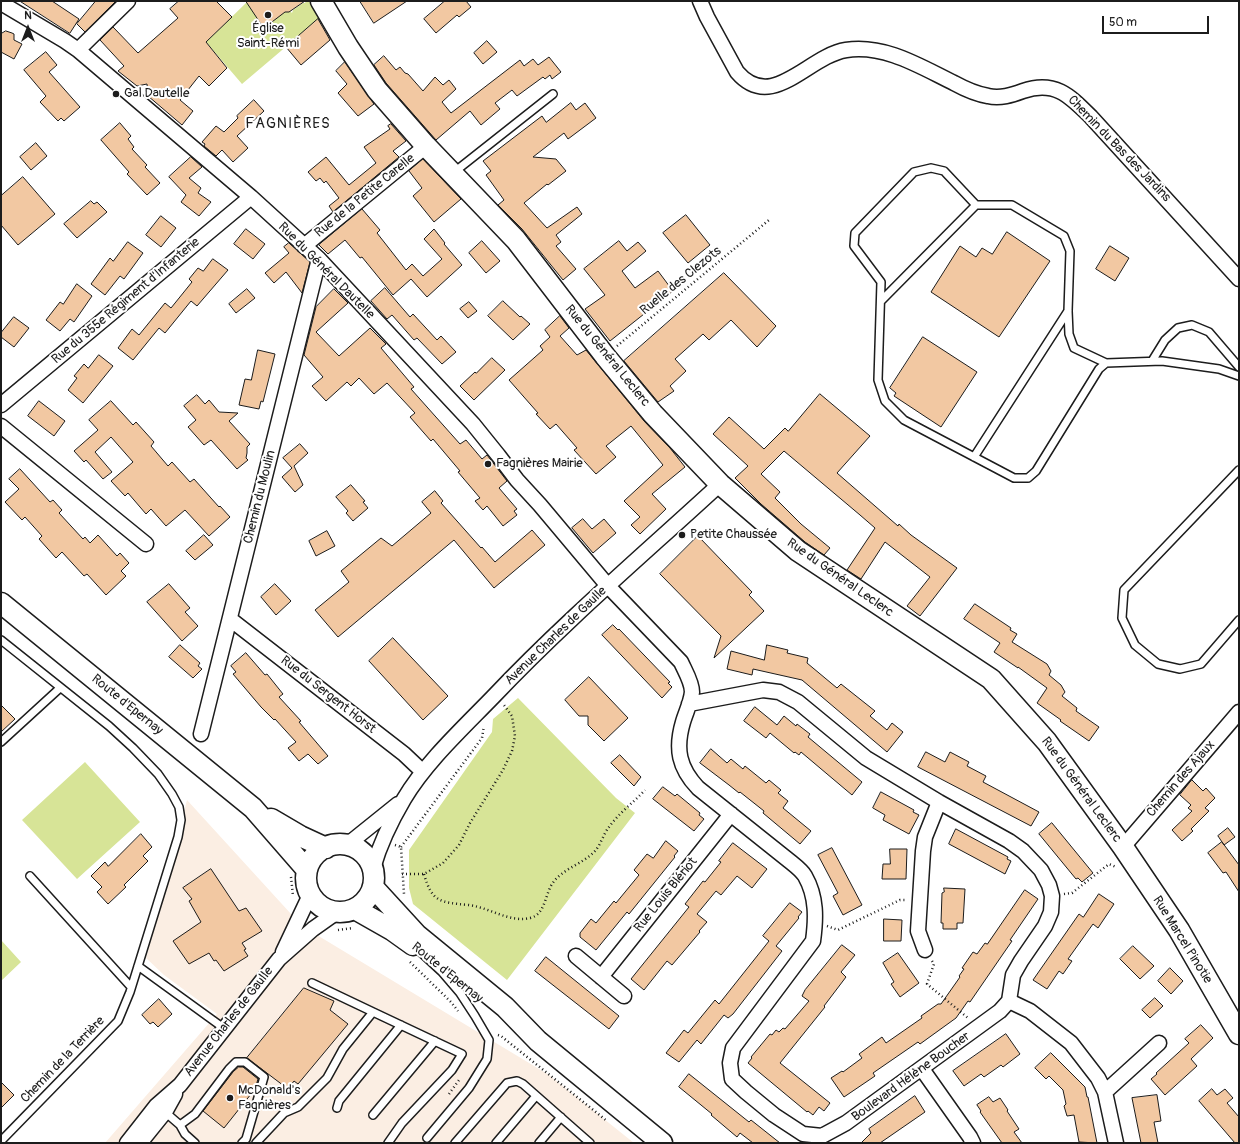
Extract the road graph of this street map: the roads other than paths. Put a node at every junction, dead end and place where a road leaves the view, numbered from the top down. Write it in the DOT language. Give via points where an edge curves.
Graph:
graph roads {
  1 [pos="128,1"];
  2 [pos="321,1"];
  3 [pos="700,1"];
  4 [pos="1,3"];
  5 [pos="78,50"];
  6 [pos="553,94"];
  7 [pos="426,146"];
  8 [pos="453,174"];
  9 [pos="251,197"];
  10 [pos="976,205"];
  11 [pos="304,246"];
  12 [pos="319,259"];
  13 [pos="1239,279"];
  14 [pos="881,301"];
  15 [pos="1068,311"];
  16 [pos="1152,361"];
  17 [pos="1106,363"];
  18 [pos="1239,366"];
  19 [pos="1239,376"];
  20 [pos="1,405"];
  21 [pos="1,426"];
  22 [pos="974,457"];
  23 [pos="1239,470"];
  24 [pos="720,484"];
  25 [pos="146,544"];
  26 [pos="608,586"];
  27 [pos="1,603"];
  28 [pos="230,619"];
  29 [pos="1239,620"];
  30 [pos="1,640"];
  31 [pos="60,688"];
  32 [pos="689,704"];
  33 [pos="1239,712"];
  34 [pos="201,734"];
  35 [pos="1,742"];
  36 [pos="423,772"];
  37 [pos="404,799"];
  38 [pos="939,802"];
  39 [pos="253,808"];
  40 [pos="731,814"];
  41 [pos="347,845"];
  42 [pos="1123,847"];
  43 [pos="326,848"];
  44 [pos="307,870"];
  45 [pos="30,876"];
  46 [pos="373,878"];
  47 [pos="310,895"];
  48 [pos="346,911"];
  49 [pos="411,943"];
  50 [pos="925,950"];
  51 [pos="576,956"];
  52 [pos="279,960"];
  53 [pos="138,966"];
  54 [pos="601,977"];
  55 [pos="312,983"];
  56 [pos="132,986"];
  57 [pos="624,996"];
  58 [pos="1009,1001"];
  59 [pos="373,1012"];
  60 [pos="401,1025"];
  61 [pos="225,1029"];
  62 [pos="1239,1034"];
  63 [pos="435,1041"];
  64 [pos="538,1041"];
  65 [pos="1159,1043"];
  66 [pos="922,1068"];
  67 [pos="180,1085"];
  68 [pos="1105,1092"];
  69 [pos="536,1096"];
  70 [pos="337,1108"];
  71 [pos="165,1112"];
  72 [pos="373,1115"];
  73 [pos="561,1117"];
  74 [pos="180,1125"];
  75 [pos="427,1138"];
  76 [pos="1,1141"];
  77 [pos="586,1142"];
  78 [pos="126,1143"];
  79 [pos="140,1143"];
  80 [pos="195,1143"];
  81 [pos="242,1143"];
  82 [pos="256,1143"];
  83 [pos="388,1143"];
  84 [pos="456,1143"];
  85 [pos="496,1143"];
  86 [pos="539,1143"];
  87 [pos="662,1143"];
  88 [pos="973,1143"];
  89 [pos="1116,1143"];
  1 -- 5 [label="street"];
  2 -- 7 [label="street, Rue du Général Leclerc" via="348,48 377,90"];
  3 -- 13 [label="street, Chemin du Bas des Jardins" via="737,72 756,86 772,87 832,54 862,48 901,58 974,93 1001,97 1041,87 1064,93 1091,117"];
  4 -- 5 [label="street, Rue du Général Dautelle"];
  5 -- 9 [label="street, Rue du Général Dautelle"];
  6 -- 8 [label="lane"];
  7 -- 8 [label="street, Rue du Général Leclerc"];
  7 -- 11 [label="street, Rue de la Petite Carelle"];
  8 -- 24 [label="street, Rue du Général Leclerc" via="516,240 605,356 654,414"];
  9 -- 11 [label="street, Rue du Général Dautelle"];
  9 -- 20 [label="street, Rue du 355e Régiment d'Infanterie"];
  10 -- 14 [label="lane"];
  10 -- 14 [label="lane" via="944,171 931,168 914,172 856,233 854,246 881,282"];
  10 -- 15 [label="lane" via="1012,205 1064,236 1070,251"];
  11 -- 12 [label="street, Rue du Général Dautelle"];
  12 -- 26 [label="street, Rue du Général Dautelle" via="473,424 517,480"];
  12 -- 28 [label="street, Chemin du Moulin"];
  14 -- 22 [label="lane" via="878,380 885,401 904,420"];
  15 -- 17 [label="lane" via="1069,334 1074,348"];
  15 -- 22 [label="lane"];
  16 -- 17 [label="lane"];
  16 -- 18 [label="lane" via="1165,340 1178,328 1192,325 1209,332"];
  16 -- 19 [label="lane" via="1219,369"];
  17 -- 22 [label="lane" via="1099,369 1036,471 1028,478 1014,478"];
  21 -- 25 [label="street"];
  23 -- 29 [label="lane" via="1124,590 1122,618 1135,645 1158,664 1180,669 1201,664"];
  24 -- 26 [label="street, Avenue Charles de Gaulle"];
  24 -- 42 [label="street, Rue du Général Leclerc" via="798,551 991,679 1046,742"];
  26 -- 32 [label="street, Boulevard Hélène Boucher" via="681,662 692,691"];
  26 -- 36 [label="street, Avenue Charles de Gaulle" via="515,673"];
  27 -- 39 [label="street, Route d'Epernay"];
  28 -- 34 [label="street, Chemin du Moulin"];
  28 -- 36 [label="street, Rue du Sergent Horst" via="404,754"];
  30 -- 31 [label="lane, Chemin de la Terrière"];
  31 -- 35 [label="lane"];
  31 -- 53 [label="lane, Chemin de la Terrière" via="133,748 158,774 179,807 181,820 178,837"];
  32 -- 38 [label="street" via="763,690 780,692 798,702 866,758"];
  32 -- 40 [label="street, Boulevard Hélène Boucher" via="679,749 684,768 698,788"];
  33 -- 42 [label="street, Chemin des Ajaux"];
  36 -- 37 [label="street, Avenue Charles de Gaulle"];
  37 -- 41 [label="street, Avenue Charles de Gaulle"];
  37 -- 46 [label="street, Avenue Charles de Gaulle" via="383,839"];
  38 -- 50 [label="street" via="925,837 923,851 918,931"];
  38 -- 58 [label="street" via="1023,851 1041,870 1049,885 1052,896 1051,912 1046,926 1013,975"];
  39 -- 43 [label="street, Route d'Epernay"];
  39 -- 44 [label="street, Route d'Epernay"];
  40 -- 54 [label="street, Rue Louis Blériot"];
  40 -- 66 [label="street, Boulevard Hélène Boucher" via="792,862 805,876 815,903 816,921 812,941 733,1048 730,1063 732,1079 803,1134 822,1136 846,1123"];
  41 -- 43 [label="street"];
  41 -- 46 [label="street" via="356,848 368,859"];
  42 -- 62 [label="street, Rue Marcel Pinotie" via="1179,930"];
  43 -- 44 [label="street" via="311,861"];
  44 -- 47 [label="street" via="306,880"];
  45 -- 56 [label="lane"];
  46 -- 48 [label="street" via="369,896 363,904"];
  46 -- 64 [label="street, Route d'Epernay" via="417,935 505,1007"];
  47 -- 48 [label="street" via="317,904 328,910"];
  47 -- 52 [label="street, Avenue Charles de Gaulle"];
  48 -- 49 [label="street, Route d'Epernay" via="392,930"];
  48 -- 52 [label="street, Avenue Charles de Gaulle" via="314,929"];
  49 -- 64 [label="street, Route d'Epernay" via="508,1022"];
  49 -- 75 [label="lane" via="456,988 489,1040 487,1059 469,1088"];
  51 -- 54 [label="street"];
  52 -- 61 [label="street, Avenue Charles de Gaulle"];
  53 -- 56 [label="lane, Chemin de la Terrière"];
  53 -- 61 [label="lane"];
  54 -- 57 [label="street"];
  55 -- 59 [label="lane"];
  56 -- 76 [label="lane, Chemin de la Terrière" via="118,1021"];
  58 -- 66 [label="street, Boulevard Hélène Boucher" via="978,1028"];
  58 -- 68 [label="street" via="1030,1011 1071,1043 1098,1078"];
  59 -- 60 [label="lane"];
  59 -- 82 [label="lane" via="343,1049 327,1078 298,1107 284,1113"];
  60 -- 63 [label="lane"];
  60 -- 70 [label="lane" via="339,1100"];
  61 -- 67 [label="street, Avenue Charles de Gaulle"];
  63 -- 72 [label="lane"];
  63 -- 83 [label="lane" via="462,1054 452,1070 402,1123"];
  64 -- 87 [label="street, Route d'Epernay"];
  65 -- 68 [label="street"];
  66 -- 88 [label="street"];
  67 -- 71 [label="street, Avenue Charles de Gaulle"];
  67 -- 78 [label="street, Avenue Charles de Gaulle" via="156,1106"];
  68 -- 89 [label="street"];
  69 -- 73 [label="lane"];
  69 -- 84 [label="lane" via="517,1081 507,1083"];
  69 -- 85 [label="lane"];
  71 -- 74 [label="lane"];
  71 -- 79 [label="street, Avenue Charles de Gaulle"];
  73 -- 77 [label="lane"];
  73 -- 86 [label="lane"];
  74 -- 80 [label="lane"];
  74 -- 81 [label="lane" via="195,1114 236,1062 245,1062 264,1077 246,1139"];
}
